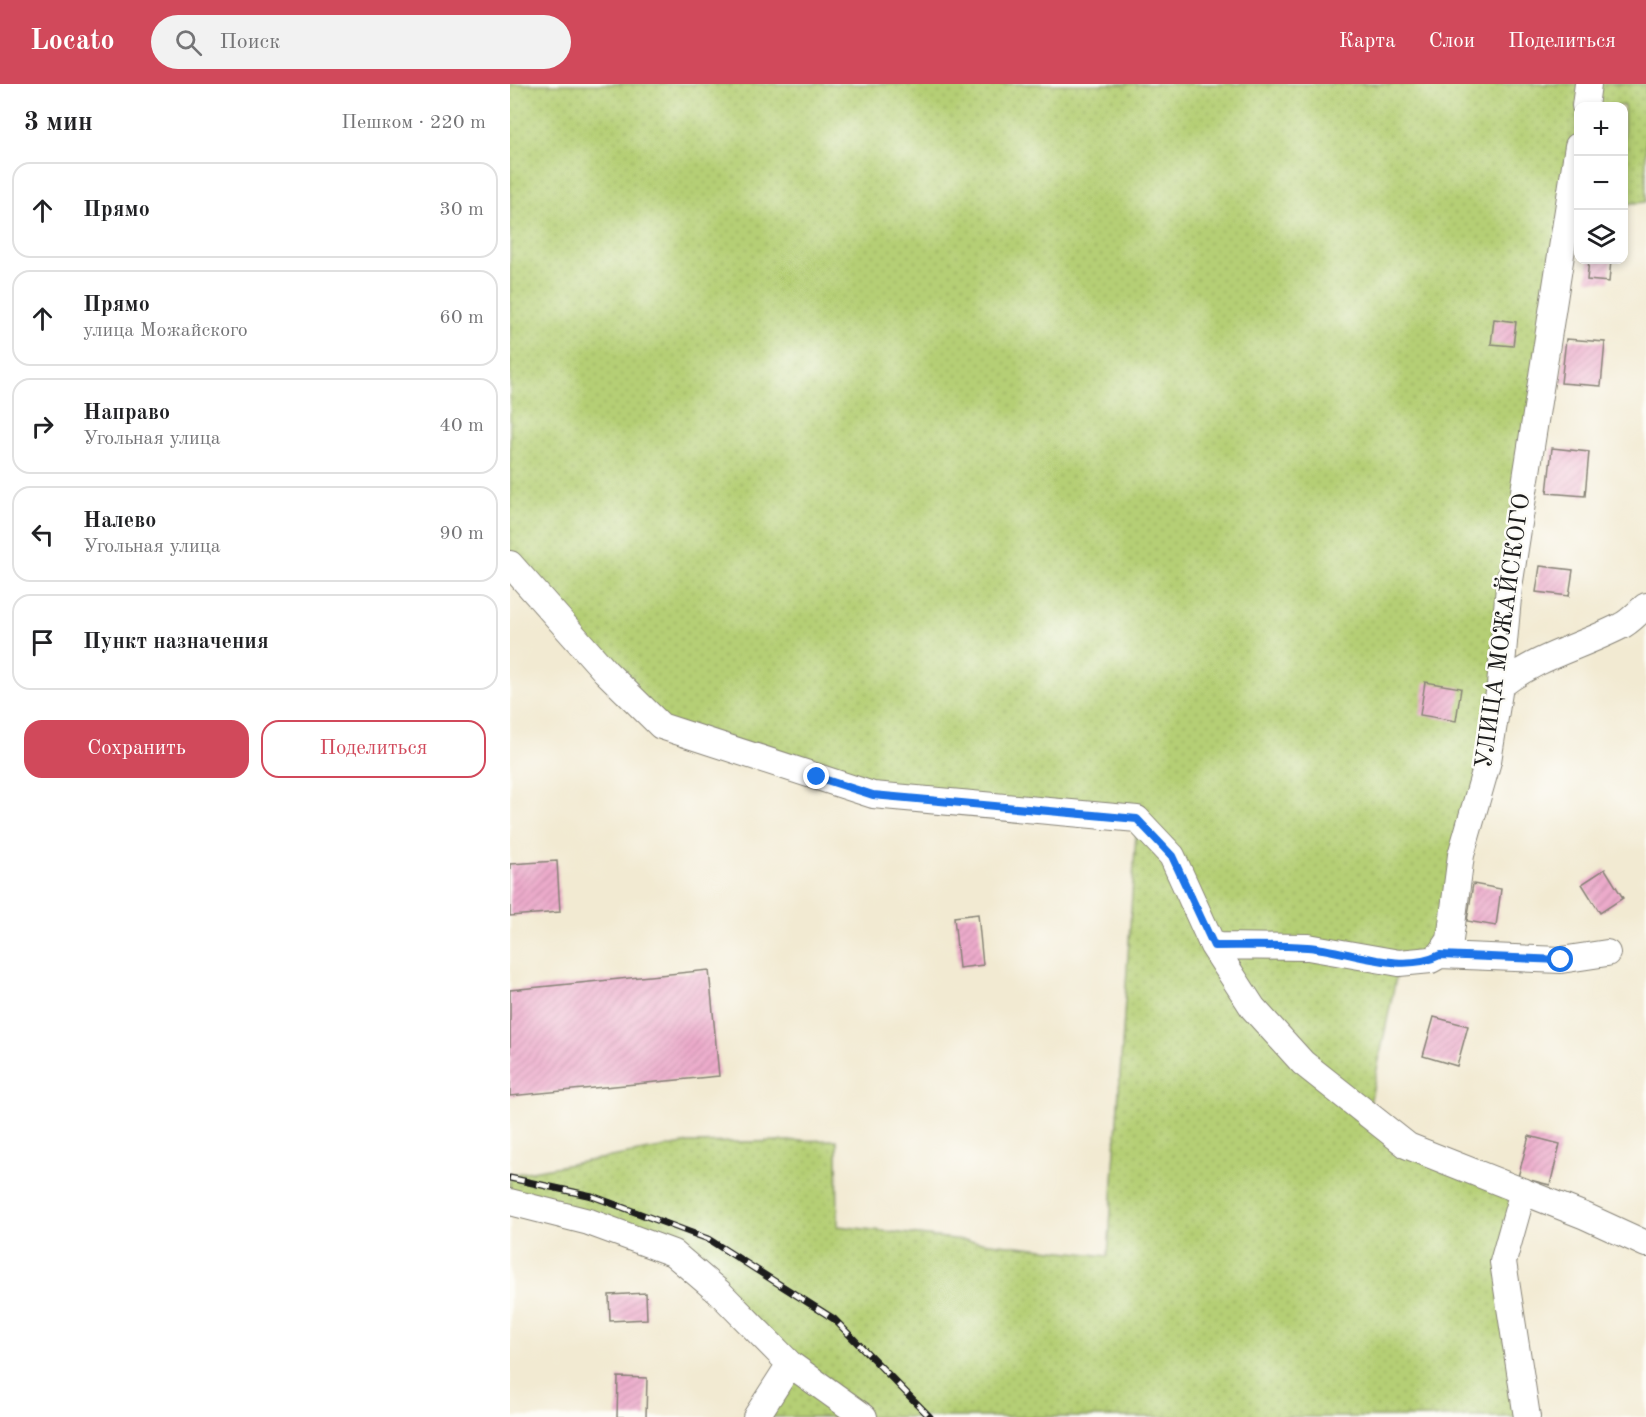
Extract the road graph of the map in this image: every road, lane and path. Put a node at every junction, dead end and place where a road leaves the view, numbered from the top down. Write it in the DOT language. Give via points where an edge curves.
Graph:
graph roads {
  1 [pos="1588,84"];
  2 [pos="1585,102"];
  3 [pos="1576,156"];
  4 [pos="510,564"];
  5 [pos="1646,606"];
  6 [pos="1500,686"];
  7 [pos="1214,946"];
  8 [pos="1607,953"];
  9 [pos="1440,955"];
  10 [pos="1523,1191"];
  11 [pos="510,1202"];
  12 [pos="1646,1244"];
  13 [pos="790,1364"];
  14 [pos="756,1417"];
  15 [pos="864,1417"];
  16 [pos="1527,1417"];
  1 -- 2 [label="street"];
  3 -- 6 [label="street, УЛИЦА МОЖАЙСКОГО" via="1509,587"];
  4 -- 7 [label="street" via="605,671 661,726 873,795 1137,819 1172,856"];
  5 -- 6 [label="street" via="1622,626 1561,650 1519,671"];
  6 -- 9 [label="street, УЛИЦА МОЖАЙСКОГО" via="1488,761 1461,855 1450,940"];
  7 -- 9 [label="street" via="1308,947 1399,963 1431,960"];
  7 -- 10 [label="street" via="1253,1008 1304,1063 1408,1146"];
  8 -- 9 [label="street" via="1561,960"];
  10 -- 12 [label="street"];
  10 -- 16 [label="street" via="1503,1262"];
  11 -- 13 [label="street" via="589,1222 674,1253"];
  13 -- 14 [label="street"];
  13 -- 15 [label="street"];
}
